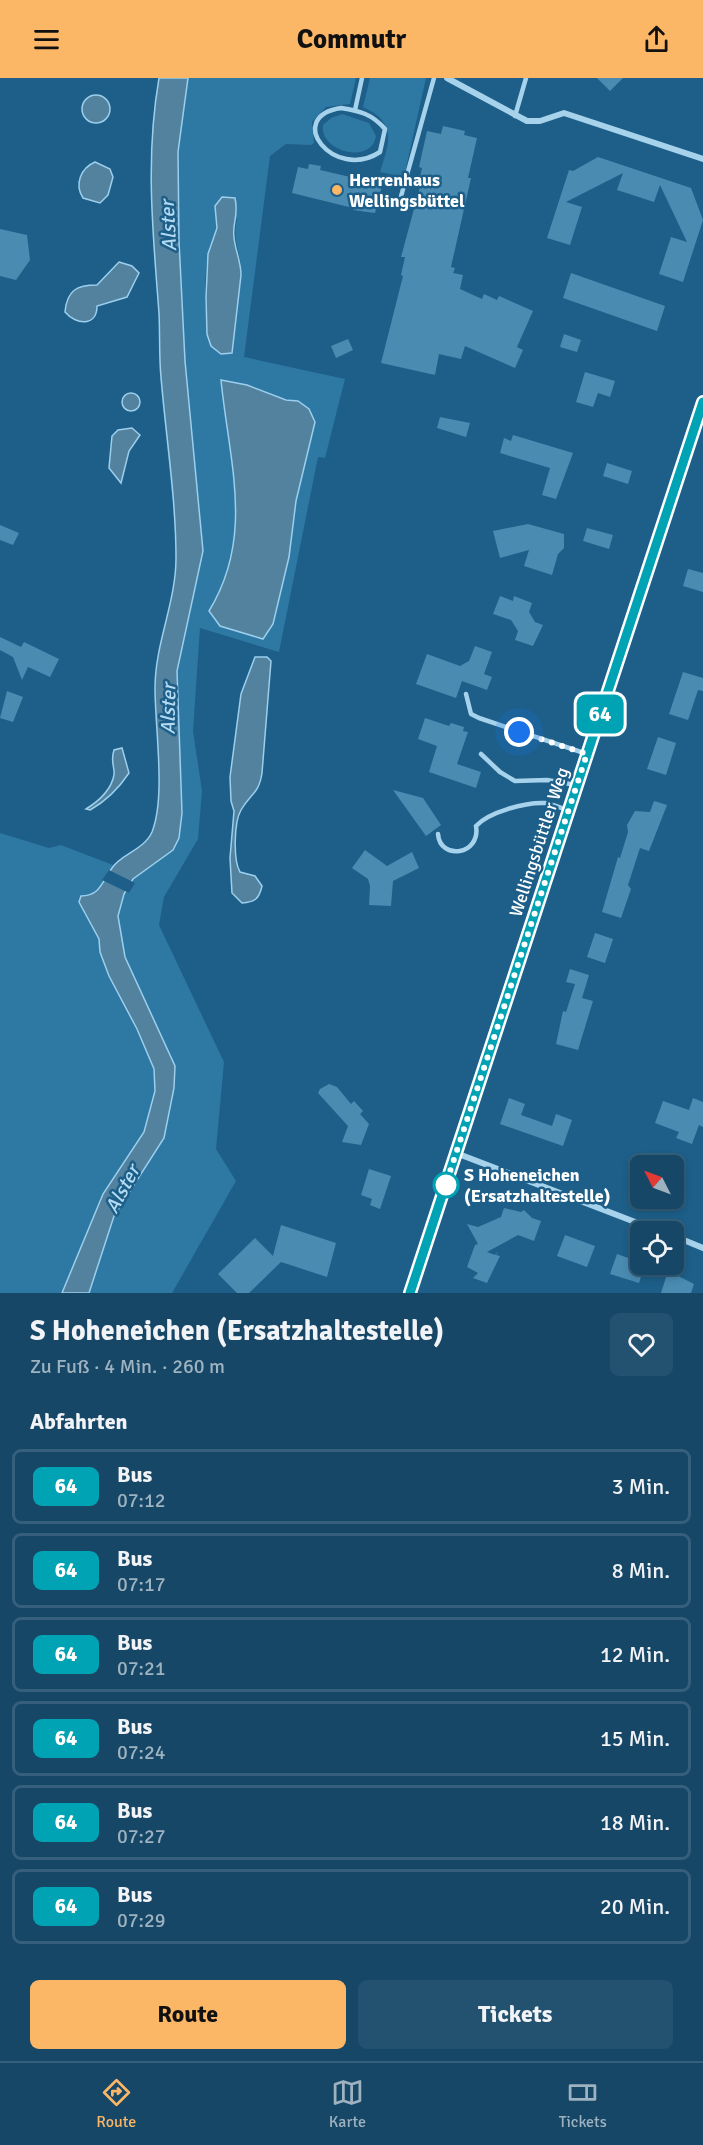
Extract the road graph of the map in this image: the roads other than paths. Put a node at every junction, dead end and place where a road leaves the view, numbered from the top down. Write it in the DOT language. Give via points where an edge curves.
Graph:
graph roads {
  1 [pos="362,78"];
  2 [pos="434,78"];
  3 [pos="447,78"];
  4 [pos="525,78"];
  5 [pos="355,110"];
  6 [pos="515,117"];
  7 [pos="703,159"];
  8 [pos="400,200"];
  9 [pos="703,402"];
  10 [pos="466,694"];
  11 [pos="481,754"];
  12 [pos="587,754"];
  13 [pos="576,785"];
  14 [pos="568,810"];
  15 [pos="438,834"];
  16 [pos="456,1153"];
  17 [pos="632,1221"];
  18 [pos="684,1240"];
  19 [pos="703,1248"];
  20 [pos="410,1293"];
  1 -- 5 [label="lane"];
  2 -- 8 [label="lane"];
  3 -- 6 [label="street"];
  4 -- 6 [label="lane"];
  5 -- 5 [label="lane" via="330,110 320,116 315,128 317,140 325,151 345,159 368,160 380,152 385,129 369,114"];
  6 -- 7 [label="street" via="540,121 564,114"];
  9 -- 12 [label="main road, Wellingsbüttler Weg"];
  10 -- 12 [label="lane" via="471,714 479,718"];
  11 -- 13 [label="lane" via="515,781 547,780"];
  12 -- 13 [label="main road, Wellingsbüttler Weg"];
  13 -- 14 [label="main road, Wellingsbüttler Weg"];
  14 -- 15 [label="lane" via="541,803 500,811 481,820 476,826 478,835 474,843 462,850 449,851"];
  14 -- 16 [label="main road, Wellingsbüttler Weg"];
  16 -- 17 [label="street"];
  16 -- 20 [label="main road, Wellingsbüttler Weg"];
  18 -- 19 [label="street"];
}
